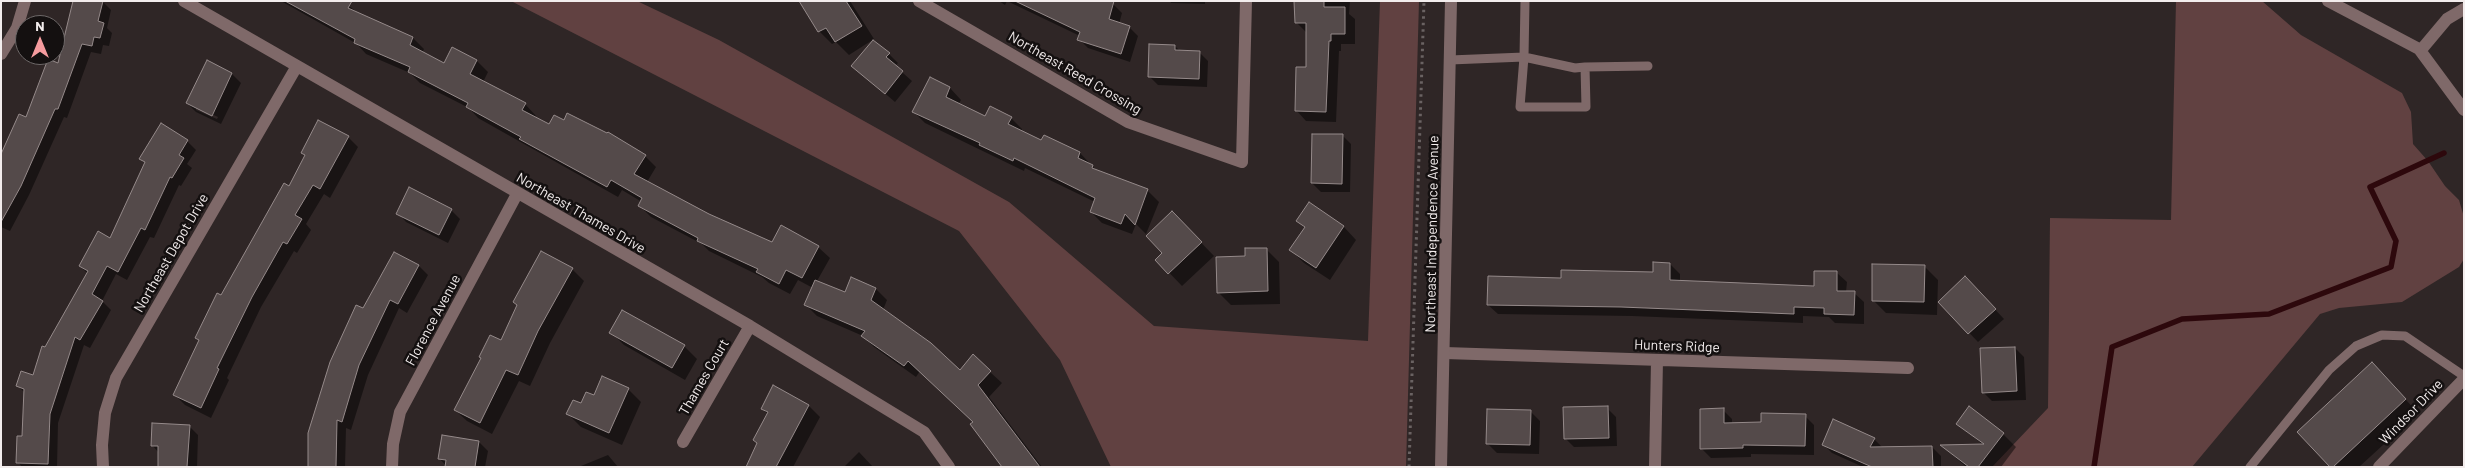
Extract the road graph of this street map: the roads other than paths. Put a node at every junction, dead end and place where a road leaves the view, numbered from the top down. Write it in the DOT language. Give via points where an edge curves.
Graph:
graph roads {
  1 [pos="25,1"];
  2 [pos="184,1"];
  3 [pos="918,1"];
  4 [pos="1246,1"];
  5 [pos="1450,1"];
  6 [pos="1525,1"];
  7 [pos="2328,1"];
  8 [pos="2464,9"];
  9 [pos="2420,50"];
  10 [pos="1,54"];
  11 [pos="1524,58"];
  12 [pos="1450,60"];
  13 [pos="297,66"];
  14 [pos="1648,66"];
  15 [pos="1585,67"];
  16 [pos="2464,110"];
  17 [pos="518,194"];
  18 [pos="750,326"];
  19 [pos="1445,353"];
  20 [pos="1657,360"];
  21 [pos="1908,368"];
  22 [pos="2464,377"];
  23 [pos="683,442"];
  24 [pos="103,467"];
  25 [pos="392,467"];
  26 [pos="949,467"];
  27 [pos="1441,467"];
  28 [pos="1655,467"];
  29 [pos="2250,467"];
  30 [pos="2379,467"];
  1 -- 10 [label="street" via="17,28"];
  2 -- 13 [label="street, Northeast Thames Drive"];
  3 -- 4 [label="street, Northeast Reed Crossing" via="1128,122 1242,162"];
  5 -- 12 [label="street, Northeast Independence Avenue"];
  6 -- 11 [label="lane"];
  7 -- 9 [label="street"];
  8 -- 9 [label="street" via="2447,19"];
  9 -- 16 [label="street"];
  11 -- 12 [label="lane"];
  11 -- 15 [label="lane"];
  11 -- 15 [label="lane" via="1520,107 1586,107"];
  12 -- 19 [label="street, Northeast Independence Avenue"];
  13 -- 17 [label="street, Northeast Thames Drive"];
  13 -- 24 [label="street, Northeast Depot Drive" via="116,378 105,413"];
  14 -- 15 [label="lane"];
  17 -- 18 [label="street, Northeast Thames Drive"];
  17 -- 25 [label="street, Florence Avenue" via="400,412"];
  18 -- 23 [label="street, Thames Court"];
  18 -- 26 [label="street, Northeast Thames Drive" via="924,432"];
  19 -- 20 [label="street, Hunters Ridge"];
  19 -- 27 [label="street, Northeast Independence Avenue"];
  20 -- 21 [label="street, Hunters Ridge"];
  20 -- 28 [label="street"];
  22 -- 29 [label="lane" via="2405,336 2382,335 2356,346 2329,370"];
  22 -- 30 [label="street, Windsor Drive"];
}
